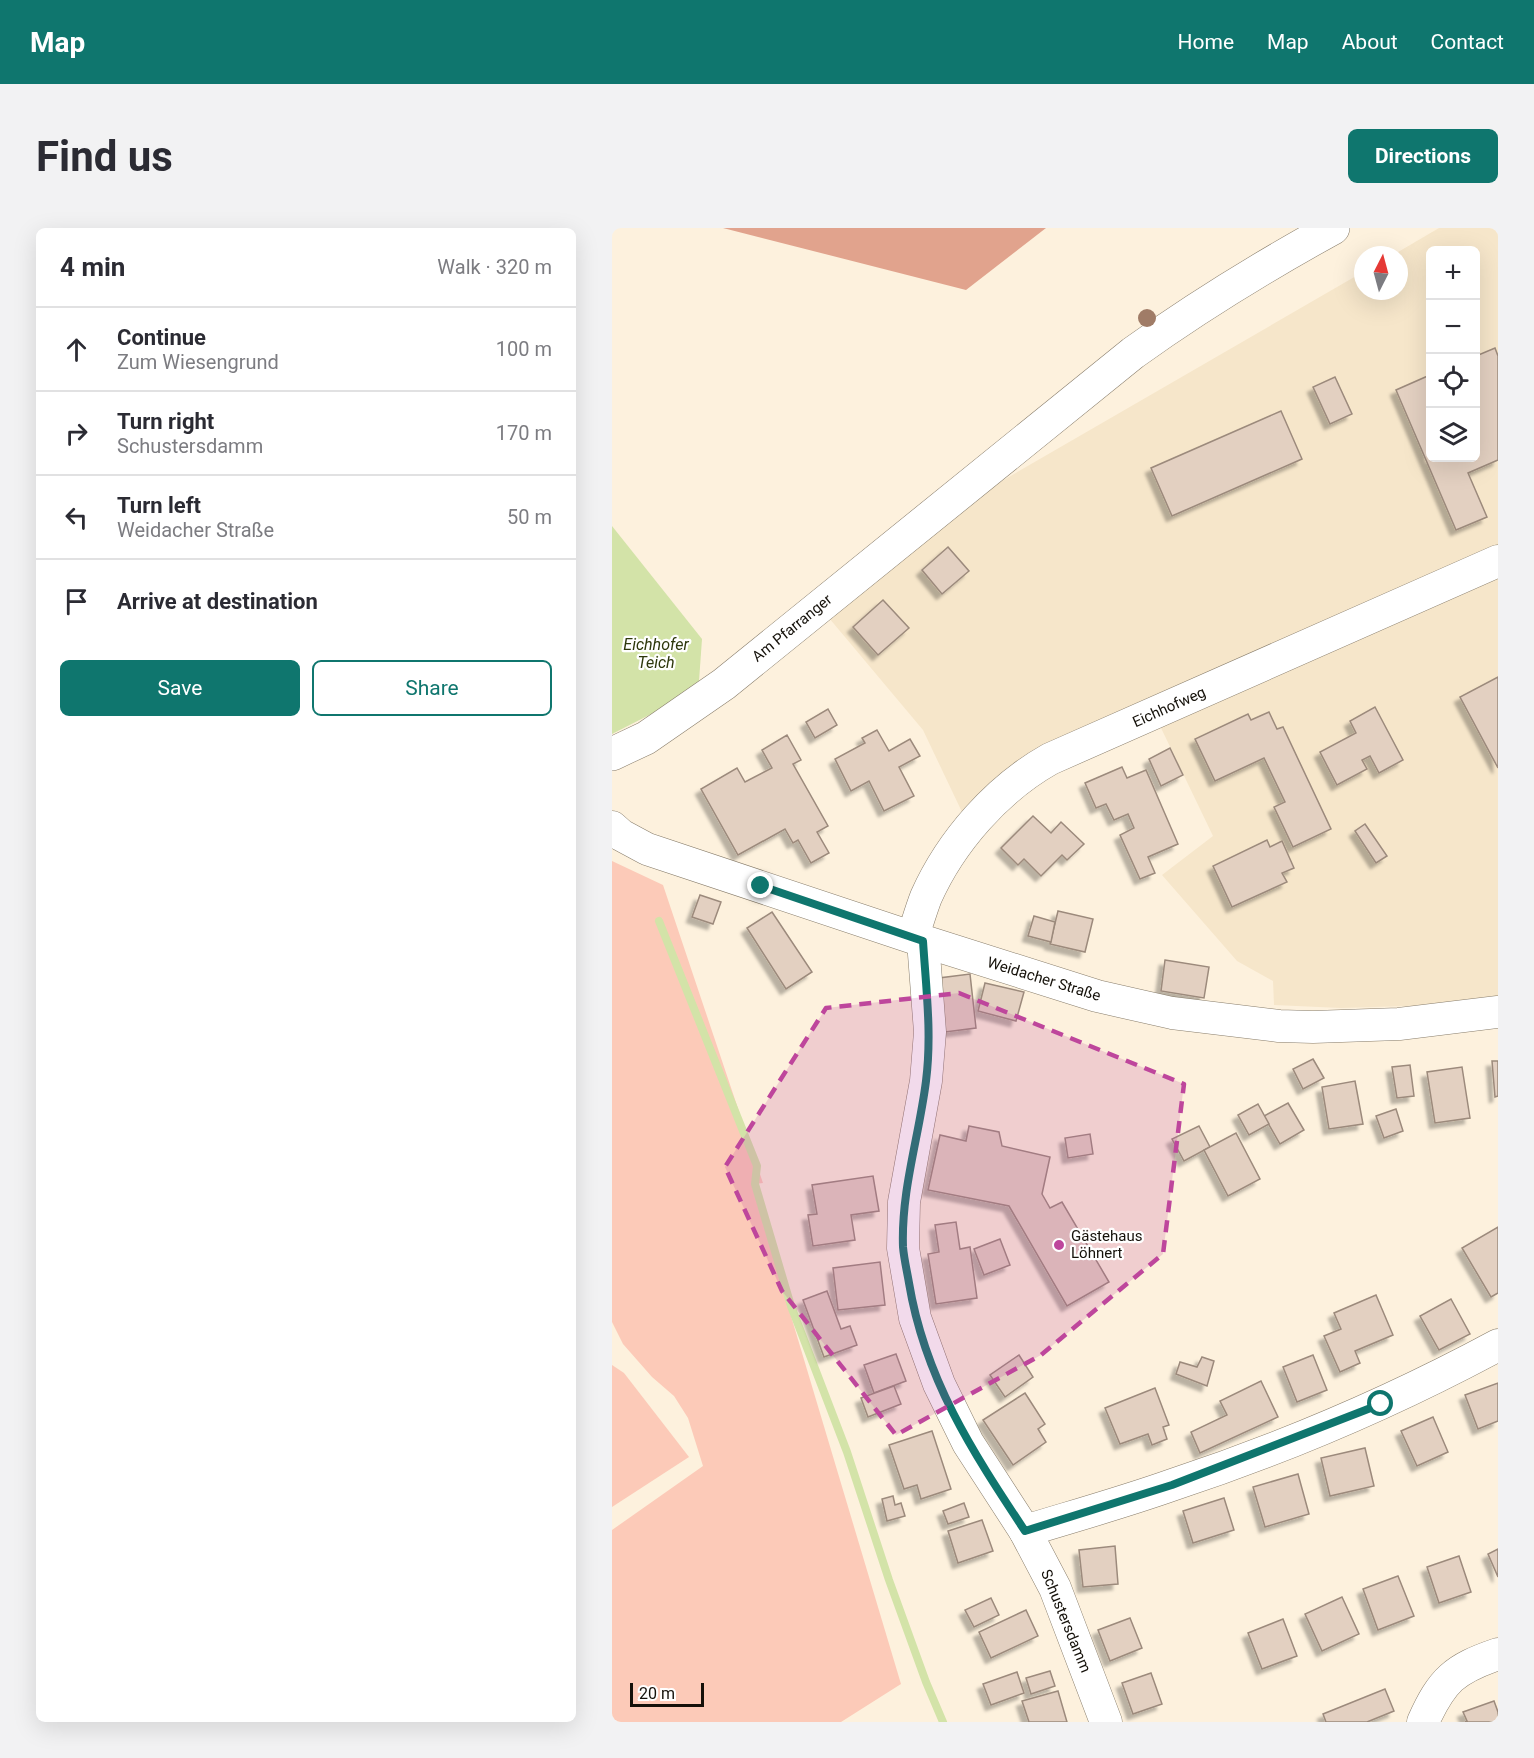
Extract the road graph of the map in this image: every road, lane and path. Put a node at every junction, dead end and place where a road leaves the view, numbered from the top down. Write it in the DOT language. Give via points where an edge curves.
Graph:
graph roads {
  1 [pos="1333,228"];
  2 [pos="1498,561"];
  3 [pos="612,754"];
  4 [pos="612,826"];
  5 [pos="918,939"];
  6 [pos="1498,1012"];
  7 [pos="1498,1345"];
  8 [pos="1025,1531"];
  9 [pos="1498,1654"];
  10 [pos="1106,1722"];
  11 [pos="1423,1722"];
  1 -- 3 [label="main road, Am Pfarranger" via="1262,267 1165,330 963,488 724,684 646,738"];
  2 -- 5 [label="street, Eichhofweg" via="1029,771 985,808 949,857 926,897"];
  4 -- 5 [label="street, Weidacher Straße" via="647,849"];
  5 -- 6 [label="street, Weidacher Straße" via="1097,996 1207,1019 1313,1027 1399,1024"];
  5 -- 8 [label="street, Schustersdamm" via="930,1032 926,1081 904,1202 903,1248 915,1318 939,1384 968,1443"];
  7 -- 8 [label="street" via="1381,1404 1236,1462"];
  8 -- 10 [label="street, Schustersdamm" via="1055,1588"];
  9 -- 11 [label="street" via="1452,1677 1439,1689"];
}
